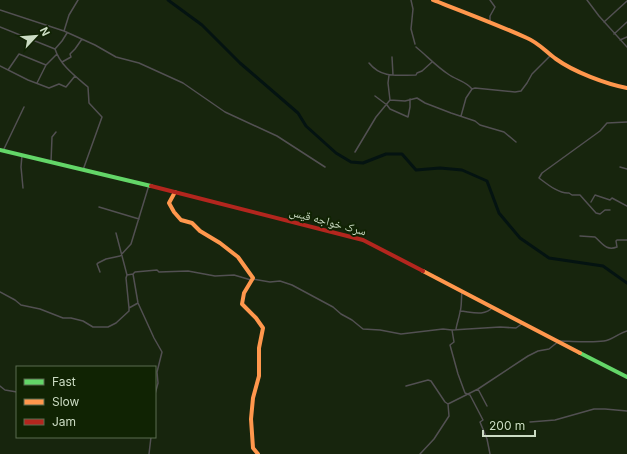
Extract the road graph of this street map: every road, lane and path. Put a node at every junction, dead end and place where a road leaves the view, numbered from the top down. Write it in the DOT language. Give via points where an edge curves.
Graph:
graph roads {
  1 [pos="78,0"];
  2 [pos="411,0"];
  3 [pos="433,0"];
  4 [pos="490,0"];
  5 [pos="587,0"];
  6 [pos="627,1"];
  7 [pos="0,10"];
  8 [pos="490,22"];
  9 [pos="604,22"];
  10 [pos="627,22"];
  11 [pos="0,27"];
  12 [pos="64,31"];
  13 [pos="67,33"];
  14 [pos="614,34"];
  15 [pos="627,37"];
  16 [pos="82,39"];
  17 [pos="620,40"];
  18 [pos="415,44"];
  19 [pos="416,47"];
  20 [pos="627,47"];
  21 [pos="55,49"];
  22 [pos="57,54"];
  23 [pos="551,55"];
  24 [pos="392,57"];
  25 [pos="62,62"];
  26 [pos="432,62"];
  27 [pos="369,63"];
  28 [pos="46,65"];
  29 [pos="0,66"];
  30 [pos="8,70"];
  31 [pos="389,75"];
  32 [pos="393,75"];
  33 [pos="75,76"];
  34 [pos="37,83"];
  35 [pos="627,88"];
  36 [pos="472,89"];
  37 [pos="375,96"];
  38 [pos="390,100"];
  39 [pos="410,100"];
  40 [pos="387,105"];
  41 [pos="24,107"];
  42 [pos="461,116"];
  43 [pos="627,122"];
  44 [pos="56,132"];
  45 [pos="516,142"];
  46 [pos="2,150"];
  47 [pos="355,152"];
  48 [pos="22,155"];
  49 [pos="51,162"];
  50 [pos="325,167"];
  51 [pos="620,167"];
  52 [pos="627,169"];
  53 [pos="83,170"];
  54 [pos="149,185"];
  55 [pos="23,188"];
  56 [pos="175,192"];
  57 [pos="591,202"];
  58 [pos="627,206"];
  59 [pos="99,207"];
  60 [pos="610,210"];
  61 [pos="139,219"];
  62 [pos="116,233"];
  63 [pos="580,236"];
  64 [pos="627,240"];
  65 [pos="122,254"];
  66 [pos="100,272"];
  67 [pos="133,274"];
  68 [pos="127,275"];
  69 [pos="252,280"];
  70 [pos="462,291"];
  71 [pos="0,292"];
  72 [pos="138,303"];
  73 [pos="493,307"];
  74 [pos="129,308"];
  75 [pos="460,311"];
  76 [pos="524,323"];
  77 [pos="456,329"];
  78 [pos="452,330"];
  79 [pos="627,332"];
  80 [pos="559,341"];
  81 [pos="627,377"];
  82 [pos="0,386"];
  83 [pos="406,386"];
  84 [pos="478,389"];
  85 [pos="156,390"];
  86 [pos="16,392"];
  87 [pos="468,394"];
  88 [pos="448,404"];
  89 [pos="487,406"];
  90 [pos="627,411"];
  91 [pos="530,422"];
  92 [pos="151,438"];
  93 [pos="149,454"];
  94 [pos="258,454"];
  95 [pos="420,454"];
  96 [pos="490,454"];
  1 -- 12 [label="street"];
  2 -- 18 [label="street" via="411,29"];
  3 -- 8 [label="street"];
  4 -- 8 [label="street" via="495,6"];
  5 -- 9 [label="street"];
  6 -- 9 [label="street"];
  7 -- 12 [label="street"];
  8 -- 23 [label="street" via="528,38"];
  9 -- 14 [label="street"];
  10 -- 14 [label="street"];
  11 -- 21 [label="street"];
  12 -- 13 [label="street"];
  13 -- 16 [label="street"];
  13 -- 21 [label="street"];
  14 -- 17 [label="street"];
  15 -- 17 [label="street"];
  16 -- 25 [label="street" via="70,54 71,57"];
  16 -- 50 [label="street" via="116,57 139,63 183,83 225,112 277,136"];
  17 -- 20 [label="street"];
  19 -- 26 [label="street"];
  21 -- 22 [label="street"];
  22 -- 25 [label="street"];
  22 -- 28 [label="street"];
  23 -- 35 [label="street" via="570,67 612,85"];
  23 -- 36 [label="street" via="532,74 519,93"];
  24 -- 32 [label="street"];
  25 -- 33 [label="street"];
  26 -- 32 [label="street" via="416,75"];
  26 -- 36 [label="street"];
  27 -- 31 [label="street" via="377,71"];
  28 -- 30 [label="street" via="19,54"];
  28 -- 34 [label="street"];
  29 -- 30 [label="street"];
  30 -- 34 [label="street"];
  31 -- 32 [label="street"];
  31 -- 38 [label="street"];
  33 -- 34 [label="street" via="66,87 59,84 49,88"];
  33 -- 53 [label="street" via="88,87 89,103 102,117"];
  36 -- 42 [label="street" via="466,98"];
  37 -- 40 [label="street"];
  38 -- 39 [label="street"];
  38 -- 40 [label="street"];
  39 -- 40 [label="street" via="408,117"];
  39 -- 42 [label="street" via="417,98 450,114"];
  40 -- 47 [label="street" via="376,117"];
  41 -- 46 [label="street"];
  42 -- 45 [label="street" via="504,132"];
  43 -- 60 [label="street" via="607,123 600,131 542,173 539,178 554,189 580,196 596,213"];
  44 -- 49 [label="street" via="52,137"];
  46 -- 48 [label="street, سرک خواجه قیس"];
  48 -- 49 [label="street, سرک خواجه قیس"];
  48 -- 55 [label="street"];
  49 -- 53 [label="street, سرک خواجه قیس"];
  51 -- 52 [label="street"];
  53 -- 54 [label="street, سرک خواجه قیس"];
  54 -- 56 [label="street, سرک خواجه قیس"];
  54 -- 61 [label="street"];
  56 -- 69 [label="street" via="169,204 181,220 192,223 238,258"];
  56 -- 70 [label="street, سرک خواجه قیس" via="363,240"];
  57 -- 58 [label="street" via="595,195 610,200 612,198"];
  59 -- 61 [label="street"];
  61 -- 65 [label="street" via="131,244"];
  62 -- 65 [label="street"];
  63 -- 64 [label="street" via="595,237 605,248 616,248 616,240"];
  65 -- 66 [label="street" via="98,263"];
  65 -- 68 [label="street"];
  67 -- 68 [label="street"];
  67 -- 69 [label="street" via="157,270 188,271 215,276 234,275"];
  67 -- 72 [label="street"];
  68 -- 74 [label="street"];
  69 -- 78 [label="street" via="280,281 292,285 333,307 363,329 401,334"];
  69 -- 94 [label="street" via="244,293 242,304 263,328 259,348 260,376 253,398 251,420 253,448"];
  70 -- 73 [label="street, سرک خواجه قیس"];
  70 -- 75 [label="street"];
  71 -- 74 [label="street" via="21,305 63,318 83,321 93,327 108,327 116,323"];
  72 -- 74 [label="street"];
  72 -- 85 [label="street" via="162,352"];
  73 -- 75 [label="street" via="481,314"];
  73 -- 76 [label="street, سرک خواجه قیس"];
  75 -- 77 [label="street"];
  76 -- 77 [label="street" via="516,328"];
  76 -- 80 [label="street, سرک خواجه قیس"];
  77 -- 78 [label="street"];
  78 -- 87 [label="street" via="454,342 450,345 461,384"];
  79 -- 80 [label="street" via="604,341"];
  80 -- 81 [label="street, سرک خواجه قیس"];
  80 -- 84 [label="street" via="549,349 528,356"];
  82 -- 86 [label="street"];
  83 -- 88 [label="street" via="431,381"];
  84 -- 87 [label="street"];
  84 -- 89 [label="street"];
  87 -- 88 [label="street"];
  87 -- 96 [label="street" via="483,420 480,422"];
  88 -- 95 [label="street" via="449,416 434,439"];
  90 -- 91 [label="street" via="594,409 555,420"];
  92 -- 93 [label="street"];
}
